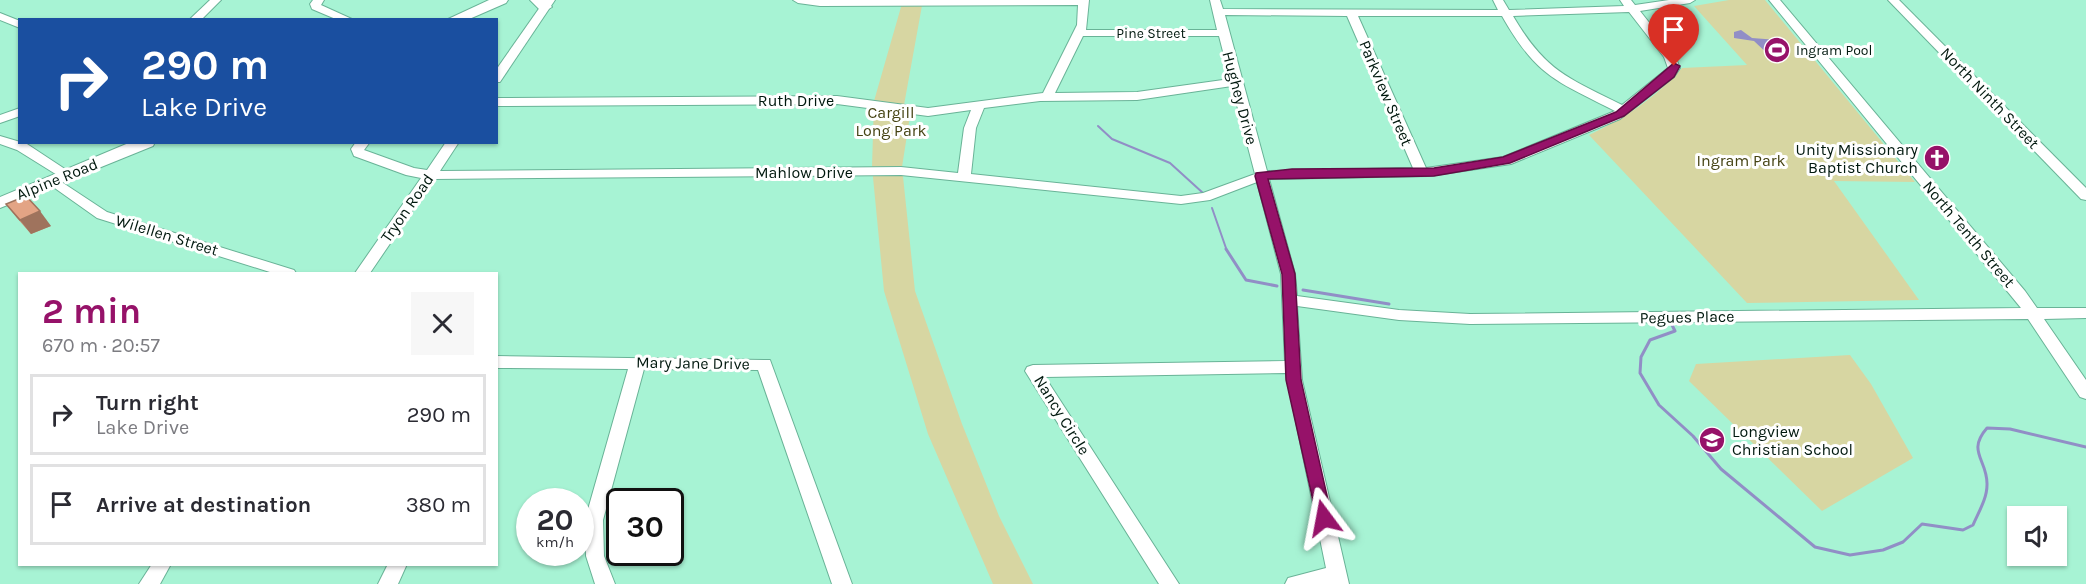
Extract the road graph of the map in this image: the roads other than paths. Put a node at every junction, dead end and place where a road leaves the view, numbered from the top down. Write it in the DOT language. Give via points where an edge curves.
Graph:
graph roads {
  1 [pos="216,0"];
  2 [pos="319,0"];
  3 [pos="798,0"];
  4 [pos="1497,0"];
  5 [pos="1689,0"];
  6 [pos="1774,0"];
  7 [pos="1893,0"];
  8 [pos="502,1"];
  9 [pos="1084,1"];
  10 [pos="544,2"];
  11 [pos="1629,5"];
  12 [pos="1216,6"];
  13 [pos="1351,13"];
  14 [pos="1506,13"];
  15 [pos="0,16"];
  16 [pos="196,18"];
  17 [pos="344,18"];
  18 [pos="458,18"];
  19 [pos="18,25"];
  20 [pos="1080,33"];
  21 [pos="1223,33"];
  22 [pos="498,76"];
  23 [pos="1236,82"];
  24 [pos="1047,97"];
  25 [pos="498,102"];
  26 [pos="979,106"];
  27 [pos="1624,111"];
  28 [pos="18,113"];
  29 [pos="0,119"];
  30 [pos="0,140"];
  31 [pos="142,144"];
  32 [pos="362,144"];
  33 [pos="452,144"];
  34 [pos="1421,172"];
  35 [pos="430,175"];
  36 [pos="1261,176"];
  37 [pos="61,178"];
  38 [pos="964,178"];
  39 [pos="2086,196"];
  40 [pos="0,203"];
  41 [pos="286,272"];
  42 [pos="363,272"];
  43 [pos="1290,300"];
  44 [pos="2030,312"];
  45 [pos="2086,313"];
  46 [pos="638,363"];
  47 [pos="498,365"];
  48 [pos="1292,367"];
  49 [pos="2086,393"];
  50 [pos="161,566"];
  51 [pos="397,566"];
  52 [pos="1338,579"];
  53 [pos="148,584"];
  54 [pos="388,584"];
  55 [pos="605,584"];
  56 [pos="842,584"];
  57 [pos="1169,584"];
  58 [pos="1295,584"];
  1 -- 16 [label="street"];
  2 -- 17 [label="street" via="316,7"];
  3 -- 9 [label="street"];
  4 -- 14 [label="street"];
  5 -- 11 [label="street"];
  6 -- 44 [label="street, North Tenth Street" via="2020,295"];
  7 -- 39 [label="street, North Ninth Street"];
  8 -- 18 [label="main road"];
  9 -- 20 [label="street"];
  10 -- 22 [label="street"];
  11 -- 14 [label="street"];
  11 -- 27 [label="street, Mahlow Drive" via="1670,56 1674,68"];
  12 -- 13 [label="street"];
  12 -- 21 [label="street, Hughey Drive"];
  13 -- 14 [label="street"];
  13 -- 34 [label="street, Parkview Street"];
  14 -- 27 [label="street" via="1543,65"];
  15 -- 19 [label="street"];
  20 -- 21 [label="street, Pine Street"];
  20 -- 24 [label="street"];
  21 -- 23 [label="street, Hughey Drive"];
  23 -- 24 [label="street, Ruth Drive" via="1126,97"];
  23 -- 36 [label="street, Hughey Drive"];
  24 -- 26 [label="street, Ruth Drive"];
  25 -- 26 [label="street, Ruth Drive" via="837,100 928,112"];
  26 -- 38 [label="street" via="970,128"];
  27 -- 34 [label="street, Mahlow Drive" via="1513,159"];
  28 -- 29 [label="street"];
  30 -- 37 [label="street, Wilellen Street" via="22,147"];
  31 -- 37 [label="main road, Alpine Road"];
  32 -- 35 [label="street, Mahlow Drive" via="357,149 359,153"];
  33 -- 35 [label="street, Tryon Road"];
  34 -- 36 [label="street, Mahlow Drive"];
  35 -- 38 [label="street, Mahlow Drive" via="888,171"];
  35 -- 42 [label="street, Tryon Road"];
  36 -- 38 [label="street, Mahlow Drive" via="1210,197 1188,200"];
  36 -- 43 [label="street, Hughey Drive" via="1288,274"];
  37 -- 40 [label="main road, Alpine Road"];
  37 -- 41 [label="street, Wilellen Street" via="84,204 106,216"];
  43 -- 44 [label="street, Pegues Place" via="1399,315 1478,320"];
  43 -- 48 [label="street, Hughey Drive"];
  44 -- 45 [label="street, Pegues Place"];
  44 -- 49 [label="street, North Tenth Street"];
  46 -- 47 [label="street, Mary Jane Drive"];
  46 -- 55 [label="street" via="594,520 595,556"];
  46 -- 56 [label="street, Mary Jane Drive" via="764,364"];
  48 -- 52 [label="street, Hughey Drive"];
  48 -- 57 [label="street, Nancy Circle" via="1033,370"];
  50 -- 53 [label="street"];
  51 -- 54 [label="street"];
  52 -- 58 [label="street"];
}
